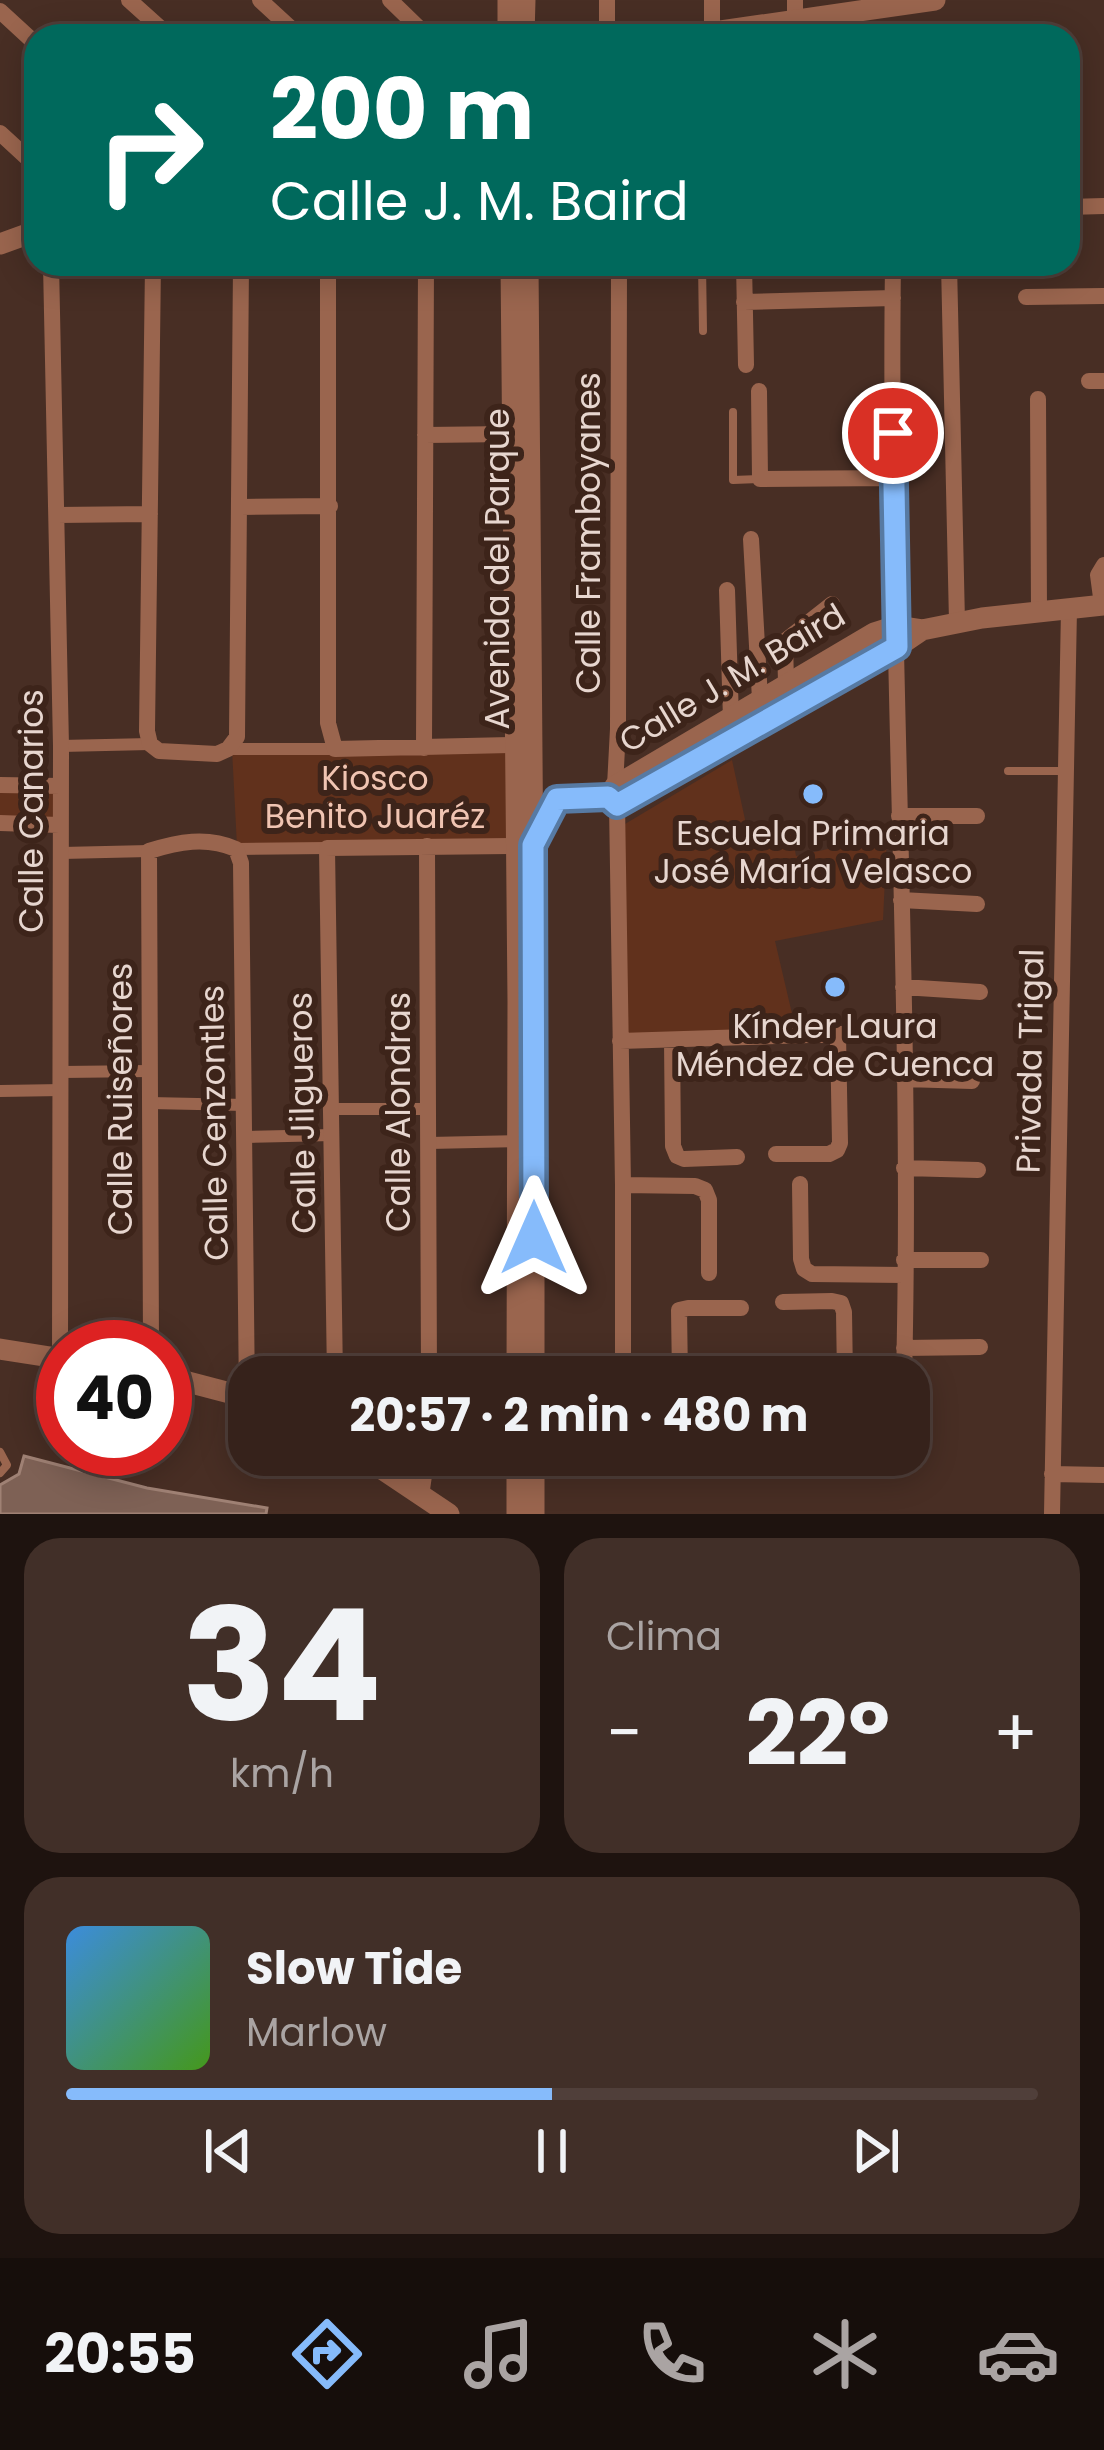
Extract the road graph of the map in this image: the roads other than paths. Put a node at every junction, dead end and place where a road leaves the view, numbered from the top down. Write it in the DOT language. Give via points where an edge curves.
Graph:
graph roads {
  1 [pos="129,0"];
  2 [pos="260,0"];
  3 [pos="389,0"];
  4 [pos="935,0"];
  5 [pos="895,3"];
  6 [pos="0,11"];
  7 [pos="795,11"];
  8 [pos="156,24"];
  9 [pos="286,24"];
  10 [pos="415,24"];
  11 [pos="746,24"];
  12 [pos="24,33"];
  13 [pos="0,133"];
  14 [pos="24,155"];
  15 [pos="51,276"];
  16 [pos="153,276"];
  17 [pos="241,276"];
  18 [pos="328,276"];
  19 [pos="426,276"];
  20 [pos="511,276"];
  21 [pos="528,276"];
  22 [pos="619,276"];
  23 [pos="702,276"];
  24 [pos="744,276"];
  25 [pos="893,276"];
  26 [pos="949,276"];
  27 [pos="1104,296"];
  28 [pos="1026,297"];
  29 [pos="893,298"];
  30 [pos="744,302"];
  31 [pos="703,331"];
  32 [pos="746,365"];
  33 [pos="758,391"];
  34 [pos="1038,399"];
  35 [pos="733,412"];
  36 [pos="512,434"];
  37 [pos="425,435"];
  38 [pos="893,478"];
  39 [pos="760,479"];
  40 [pos="330,506"];
  41 [pos="241,507"];
  42 [pos="151,514"];
  43 [pos="57,515"];
  44 [pos="752,538"];
  45 [pos="1104,565"];
  46 [pos="727,590"];
  47 [pos="832,604"];
  48 [pos="1103,605"];
  49 [pos="1069,609"];
  50 [pos="1039,612"];
  51 [pos="957,622"];
  52 [pos="897,637"];
  53 [pos="786,683"];
  54 [pos="760,699"];
  55 [pos="731,719"];
  56 [pos="150,744"];
  57 [pos="61,746"];
  58 [pos="522,746"];
  59 [pos="424,748"];
  60 [pos="228,749"];
  61 [pos="335,749"];
  62 [pos="1008,771"];
  63 [pos="1066,771"];
  64 [pos="0,784"];
  65 [pos="60,786"];
  66 [pos="613,796"];
  67 [pos="557,799"];
  68 [pos="899,816"];
  69 [pos="977,816"];
  70 [pos="0,823"];
  71 [pos="59,825"];
  72 [pos="428,846"];
  73 [pos="525,846"];
  74 [pos="327,848"];
  75 [pos="236,849"];
  76 [pos="148,851"];
  77 [pos="62,853"];
  78 [pos="901,900"];
  79 [pos="977,904"];
  80 [pos="903,987"];
  81 [pos="980,992"];
  82 [pos="904,1032"];
  83 [pos="838,1035"];
  84 [pos="672,1040"];
  85 [pos="620,1041"];
  86 [pos="150,1071"];
  87 [pos="904,1079"];
  88 [pos="62,1081"];
  89 [pos="972,1081"];
  90 [pos="0,1091"];
  91 [pos="150,1103"];
  92 [pos="244,1105"];
  93 [pos="333,1109"];
  94 [pos="428,1109"];
  95 [pos="333,1136"];
  96 [pos="244,1137"];
  97 [pos="517,1141"];
  98 [pos="429,1143"];
  99 [pos="776,1154"];
  100 [pos="737,1157"];
  101 [pos="904,1168"];
  102 [pos="978,1170"];
  103 [pos="800,1184"];
  104 [pos="623,1185"];
  105 [pos="981,1260"];
  106 [pos="904,1267"];
  107 [pos="709,1273"];
  108 [pos="783,1302"];
  109 [pos="741,1308"];
  110 [pos="62,1320"];
  111 [pos="151,1320"];
  112 [pos="980,1347"];
  113 [pos="0,1348"];
  114 [pos="904,1348"];
  115 [pos="36,1354"];
  116 [pos="247,1356"];
  117 [pos="334,1356"];
  118 [pos="430,1356"];
  119 [pos="517,1356"];
  120 [pos="534,1356"];
  121 [pos="622,1356"];
  122 [pos="680,1356"];
  123 [pos="845,1356"];
  124 [pos="904,1356"];
  125 [pos="192,1383"];
  126 [pos="228,1393"];
  127 [pos="0,1452"];
  128 [pos="0,1473"];
  129 [pos="1052,1474"];
  130 [pos="1104,1475"];
  131 [pos="392,1476"];
  132 [pos="424,1476"];
  133 [pos="517,1476"];
  134 [pos="534,1476"];
  135 [pos="421,1496"];
  136 [pos="449,1514"];
  137 [pos="517,1514"];
  138 [pos="534,1514"];
  139 [pos="1052,1514"];
  1 -- 8 [label="street"];
  2 -- 9 [label="street"];
  3 -- 10 [label="street"];
  4 -- 5 [label="street"];
  5 -- 7 [label="street"];
  6 -- 12 [label="street"];
  7 -- 11 [label="street"];
  13 -- 14 [label="street"];
  15 -- 43 [label="street, Calle Canarios"];
  16 -- 42 [label="street"];
  17 -- 41 [label="street"];
  18 -- 40 [label="street"];
  19 -- 37 [label="street"];
  20 -- 36 [label="street, Avenida del Parque"];
  21 -- 58 [label="street, Avenida del Parque"];
  22 -- 66 [label="street, Calle Framboyanes"];
  23 -- 31 [label="lane"];
  24 -- 30 [label="street"];
  25 -- 29 [label="street"];
  26 -- 51 [label="street"];
  27 -- 28 [label="street"];
  29 -- 30 [label="street"];
  29 -- 38 [label="street"];
  30 -- 32 [label="street"];
  33 -- 39 [label="street"];
  34 -- 50 [label="street"];
  35 -- 39 [label="lane" via="733,479"];
  36 -- 37 [label="street"];
  36 -- 58 [label="street, Avenida del Parque"];
  37 -- 59 [label="street"];
  38 -- 39 [label="street"];
  38 -- 52 [label="street"];
  40 -- 41 [label="street"];
  40 -- 61 [label="street" via="328,723"];
  41 -- 60 [label="street" via="237,737"];
  42 -- 43 [label="street"];
  42 -- 56 [label="street"];
  43 -- 57 [label="street, Calle Canarios"];
  44 -- 54 [label="street"];
  45 -- 48 [label="street"];
  46 -- 55 [label="street"];
  47 -- 53 [label="street" via="785,641"];
  48 -- 49 [label="street"];
  49 -- 50 [label="street"];
  49 -- 63 [label="street, Privada Trigal"];
  50 -- 51 [label="street"];
  51 -- 52 [label="street"];
  52 -- 53 [label="street, Calle J. M. Baird" via="874,633"];
  52 -- 66 [label="street, Calle J. M. Baird"];
  52 -- 68 [label="street"];
  53 -- 54 [label="street, Calle J. M. Baird"];
  54 -- 55 [label="street, Calle J. M. Baird"];
  55 -- 66 [label="street, Calle J. M. Baird"];
  56 -- 57 [label="street"];
  56 -- 60 [label="street" via="159,751"];
  57 -- 65 [label="street, Calle Canarios"];
  58 -- 59 [label="street"];
  58 -- 67 [label="street"];
  58 -- 73 [label="street, Avenida del Parque"];
  59 -- 61 [label="street"];
  60 -- 61 [label="street"];
  62 -- 63 [label="lane"];
  63 -- 129 [label="street, Privada Trigal"];
  64 -- 65 [label="street"];
  65 -- 71 [label="street, Calle Canarios"];
  66 -- 67 [label="street, Calle J. M. Baird"];
  66 -- 85 [label="street, Calle Framboyanes"];
  67 -- 73 [label="street"];
  68 -- 69 [label="street"];
  68 -- 78 [label="street"];
  70 -- 71 [label="street"];
  71 -- 77 [label="street, Calle Canarios"];
  72 -- 73 [label="street"];
  72 -- 74 [label="street"];
  72 -- 94 [label="street, Calle Alondras"];
  73 -- 97 [label="street, Avenida del Parque"];
  73 -- 120 [label="street, Avenida del Parque"];
  74 -- 75 [label="street"];
  74 -- 93 [label="street, Calle Jilgueros"];
  75 -- 76 [label="street" via="182,841"];
  75 -- 92 [label="street, Calle Cenzontles"];
  76 -- 77 [label="street"];
  76 -- 86 [label="street, Calle Ruiseñores"];
  77 -- 88 [label="street, Calle Canarios"];
  78 -- 79 [label="street"];
  78 -- 80 [label="street"];
  80 -- 81 [label="street"];
  80 -- 82 [label="street"];
  82 -- 83 [label="street"];
  82 -- 87 [label="street"];
  83 -- 84 [label="street"];
  83 -- 99 [label="street" via="837,1150"];
  84 -- 85 [label="street"];
  84 -- 100 [label="street" via="676,1156"];
  85 -- 104 [label="street, Calle Framboyanes"];
  86 -- 88 [label="street"];
  86 -- 91 [label="street, Calle Ruiseñores"];
  87 -- 89 [label="street"];
  87 -- 101 [label="street"];
  88 -- 90 [label="street"];
  88 -- 110 [label="street, Calle Canarios"];
  91 -- 92 [label="street"];
  91 -- 111 [label="street, Calle Ruiseñores"];
  92 -- 96 [label="street, Calle Cenzontles"];
  93 -- 94 [label="street"];
  93 -- 95 [label="street, Calle Jilgueros"];
  94 -- 98 [label="street, Calle Alondras"];
  95 -- 96 [label="street"];
  95 -- 117 [label="street, Calle Jilgueros"];
  96 -- 116 [label="street, Calle Cenzontles"];
  97 -- 98 [label="street"];
  97 -- 119 [label="street, Avenida del Parque"];
  98 -- 118 [label="street, Calle Alondras"];
  101 -- 102 [label="street"];
  101 -- 106 [label="street"];
  103 -- 106 [label="street" via="804,1269"];
  104 -- 107 [label="street" via="705,1190"];
  104 -- 121 [label="street, Calle Framboyanes"];
  105 -- 106 [label="street"];
  106 -- 114 [label="street"];
  108 -- 123 [label="street" via="841,1303"];
  109 -- 122 [label="street" via="679,1310"];
  112 -- 114 [label="street"];
  113 -- 115 [label="street"];
  114 -- 124 [label="street"];
  125 -- 126 [label="street"];
  127 -- 128 [label="lane" via="8,1465"];
  129 -- 130 [label="street"];
  129 -- 139 [label="street, Privada Trigal"];
  131 -- 135 [label="street"];
  132 -- 135 [label="street"];
  133 -- 137 [label="street"];
  134 -- 138 [label="street"];
  135 -- 136 [label="street"];
}
